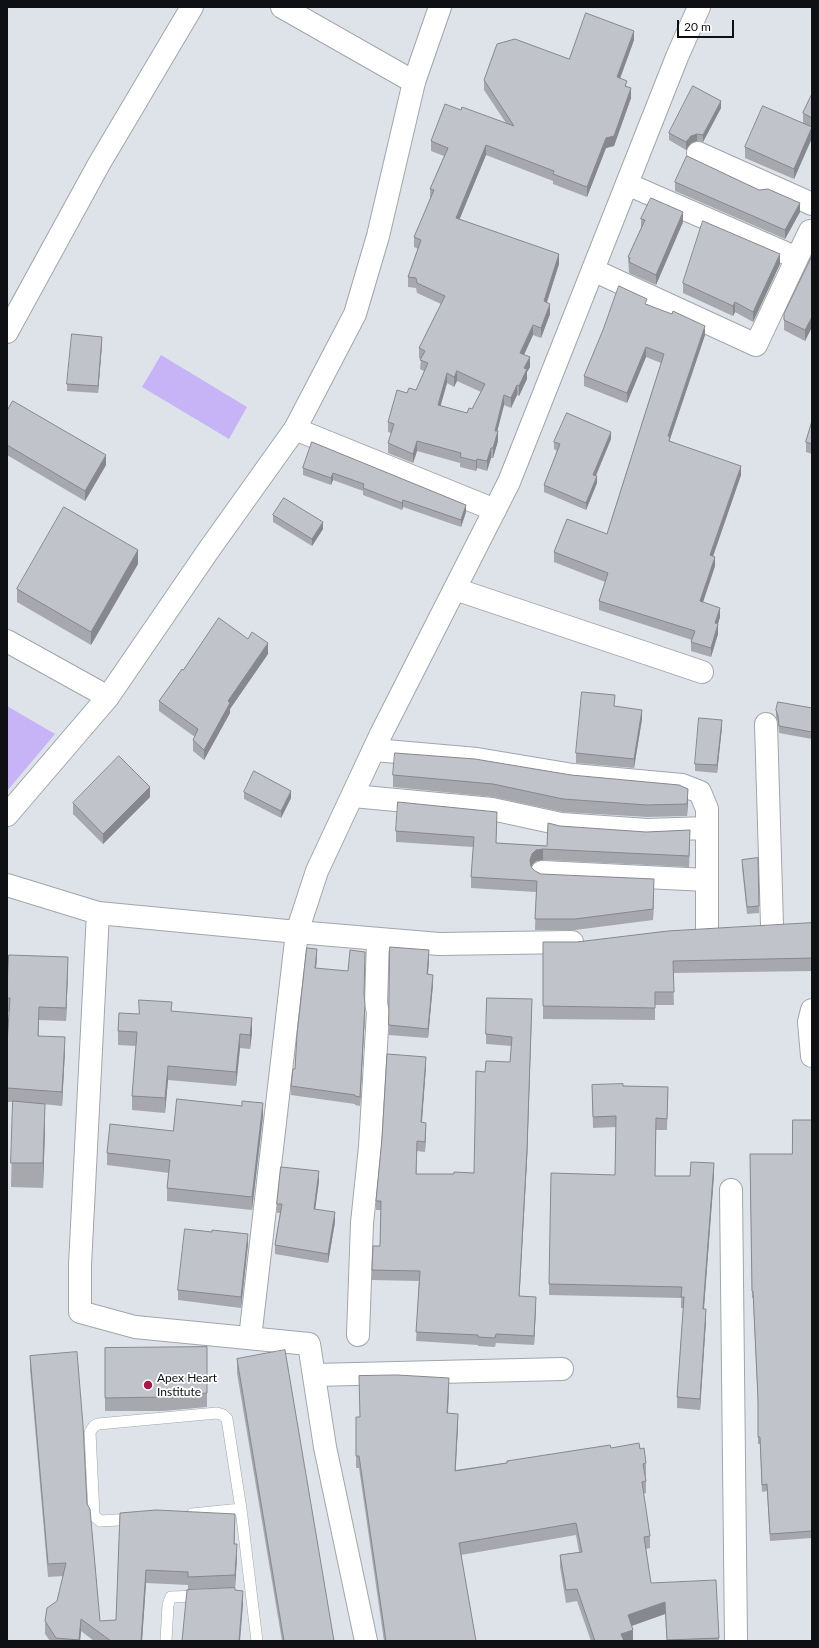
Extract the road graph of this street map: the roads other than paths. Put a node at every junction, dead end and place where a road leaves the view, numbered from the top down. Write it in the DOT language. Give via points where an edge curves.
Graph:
graph roads {
  1 [pos="192,7"];
  2 [pos="282,7"];
  3 [pos="440,7"];
  4 [pos="699,7"];
  5 [pos="414,82"];
  6 [pos="698,153"];
  7 [pos="627,184"];
  8 [pos="812,204"];
  9 [pos="810,231"];
  10 [pos="797,258"];
  11 [pos="593,270"];
  12 [pos="7,332"];
  13 [pos="295,429"];
  14 [pos="495,510"];
  15 [pos="455,589"];
  16 [pos="7,641"];
  17 [pos="702,672"];
  18 [pos="108,697"];
  19 [pos="766,724"];
  20 [pos="374,750"];
  21 [pos="353,796"];
  22 [pos="7,815"];
  23 [pos="707,828"];
  24 [pos="542,872"];
  25 [pos="707,880"];
  26 [pos="7,885"];
  27 [pos="98,913"];
  28 [pos="795,924"];
  29 [pos="772,925"];
  30 [pos="750,927"];
  31 [pos="728,928"];
  32 [pos="296,932"];
  33 [pos="378,939"];
  34 [pos="591,940"];
  35 [pos="812,1010"];
  36 [pos="812,1056"];
  37 [pos="731,1190"];
  38 [pos="358,1335"];
  39 [pos="250,1338"];
  40 [pos="562,1369"];
  41 [pos="314,1375"];
  42 [pos="241,1509"];
  43 [pos="180,1515"];
  44 [pos="142,1518"];
  45 [pos="211,1596"];
  46 [pos="166,1641"];
  47 [pos="257,1641"];
  48 [pos="366,1641"];
  49 [pos="736,1641"];
  1 -- 12 [label="street" via="99,164"];
  2 -- 5 [label="street"];
  3 -- 5 [label="street"];
  4 -- 7 [label="street"];
  5 -- 13 [label="street" via="378,236 355,314"];
  6 -- 8 [label="street"];
  7 -- 10 [label="street"];
  7 -- 11 [label="street"];
  9 -- 10 [label="street"];
  10 -- 11 [label="street" via="756,345"];
  11 -- 14 [label="street" via="509,482"];
  13 -- 14 [label="street"];
  13 -- 18 [label="street"];
  14 -- 15 [label="street"];
  15 -- 17 [label="street"];
  15 -- 20 [label="street"];
  16 -- 18 [label="street"];
  18 -- 22 [label="street"];
  19 -- 29 [label="street"];
  20 -- 21 [label="street"];
  20 -- 23 [label="street" via="477,759 574,775 682,785 700,792 707,809"];
  21 -- 23 [label="street" via="492,809 561,824 647,830"];
  21 -- 32 [label="street" via="317,871"];
  23 -- 25 [label="street"];
  24 -- 25 [label="street"];
  25 -- 31 [label="street" via="699,930"];
  26 -- 27 [label="street"];
  27 -- 32 [label="street"];
  27 -- 39 [label="street" via="80,1265 80,1312 135,1327"];
  28 -- 29 [label="street"];
  29 -- 30 [label="street"];
  32 -- 33 [label="street"];
  32 -- 39 [label="street"];
  33 -- 34 [label="street" via="439,944"];
  33 -- 38 [label="street" via="378,1012 370,1147 362,1223"];
  35 -- 36 [label="street" via="809,1022"];
  37 -- 49 [label="street"];
  39 -- 41 [label="street" via="309,1344"];
  40 -- 41 [label="street"];
  41 -- 48 [label="street" via="325,1448"];
  42 -- 43 [label="lane"];
  42 -- 44 [label="lane" via="227,1419 223,1415 217,1413 98,1424 90,1432 94,1516 100,1521"];
  42 -- 47 [label="lane" via="246,1594"];
  45 -- 46 [label="lane" via="171,1597 168,1605"];
}
